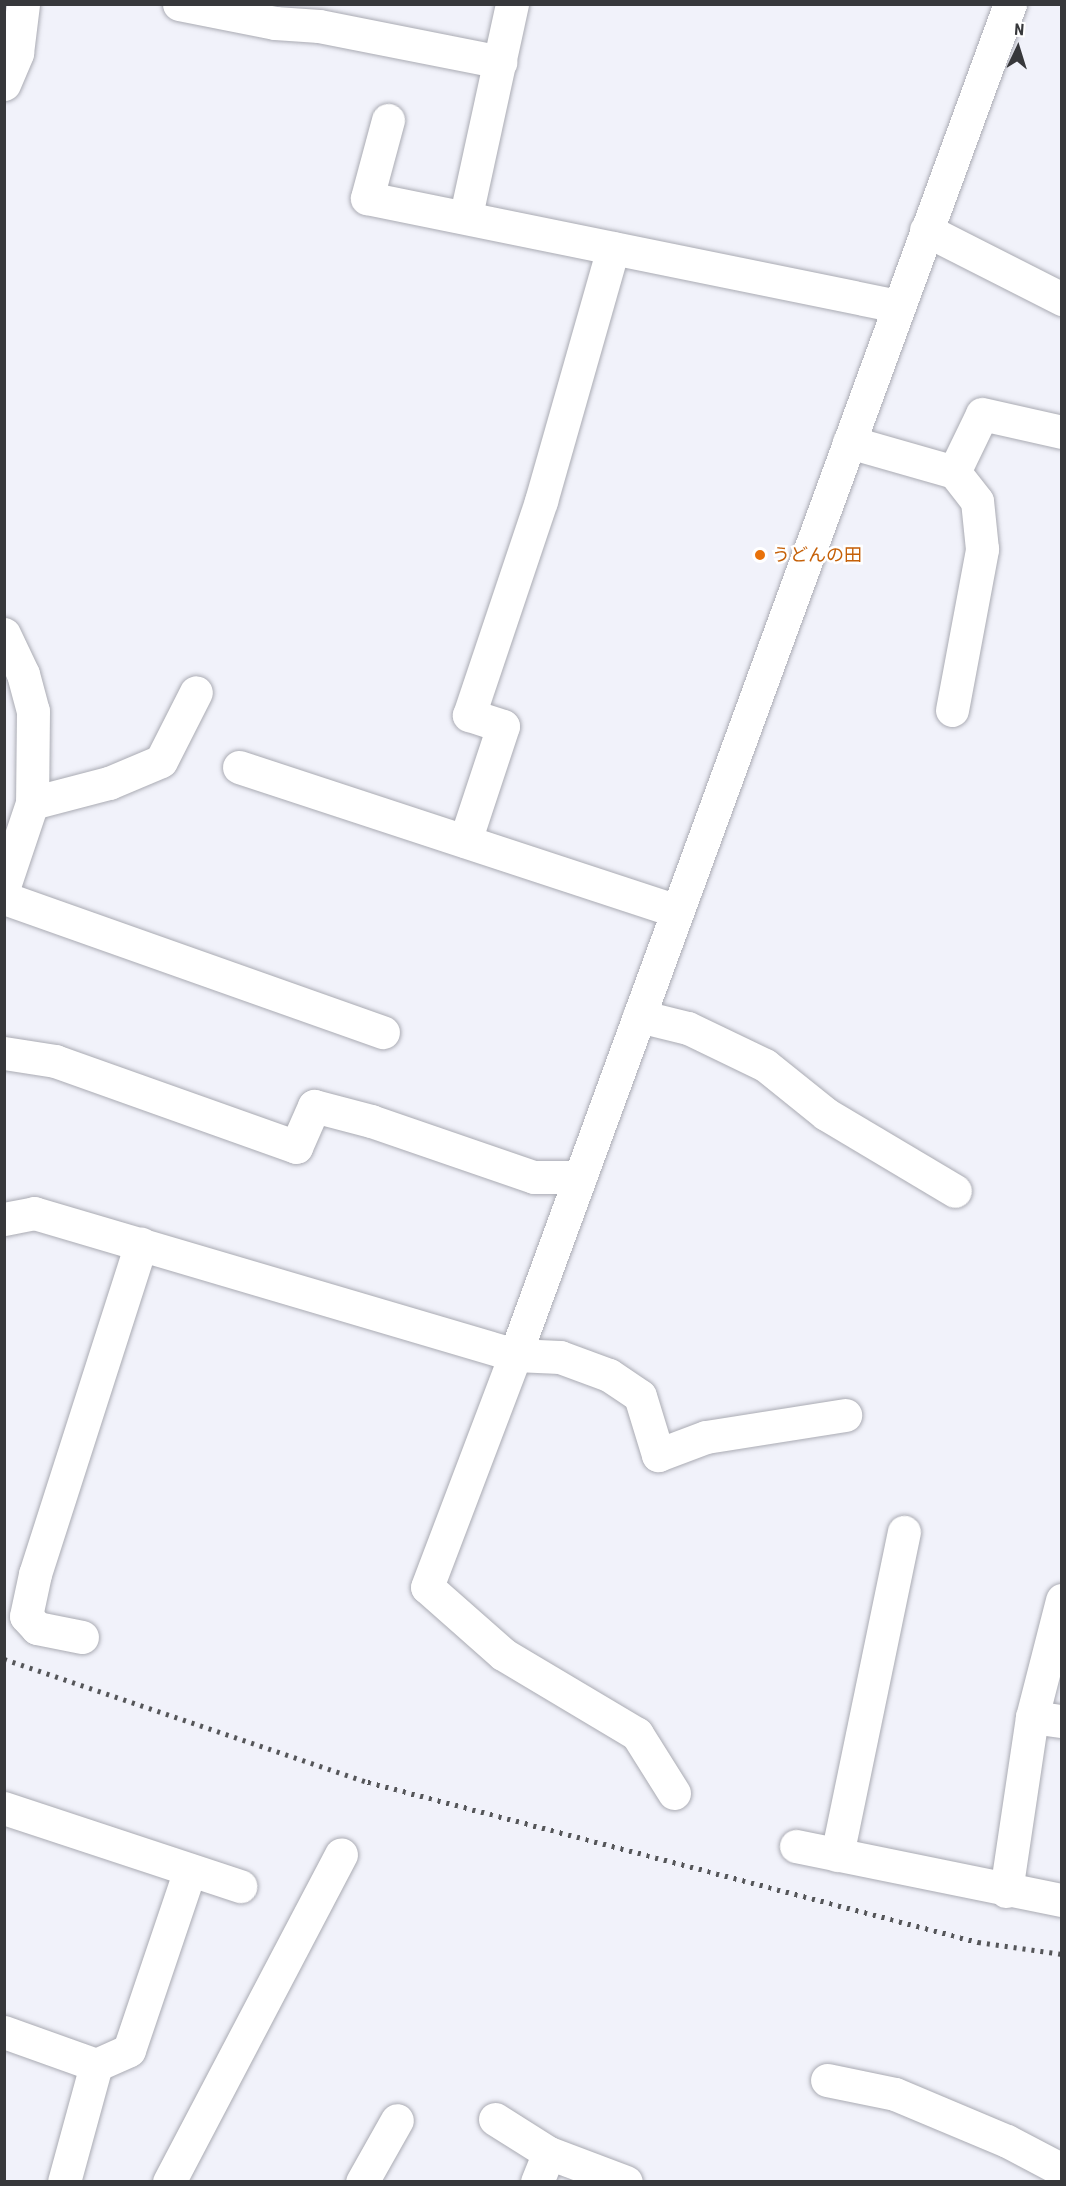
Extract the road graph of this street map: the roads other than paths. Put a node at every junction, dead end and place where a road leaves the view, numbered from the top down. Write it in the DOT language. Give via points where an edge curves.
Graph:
graph roads {
  1 [pos="23,4"];
  2 [pos="179,4"];
  3 [pos="512,4"];
  4 [pos="1010,4"];
  5 [pos="500,62"];
  6 [pos="4,84"];
  7 [pos="388,120"];
  8 [pos="466,215"];
  9 [pos="926,230"];
  10 [pos="614,248"];
  11 [pos="1062,299"];
  12 [pos="898,306"];
  13 [pos="1062,432"];
  14 [pos="849,442"];
  15 [pos="954,472"];
  16 [pos="4,634"];
  17 [pos="196,692"];
  18 [pos="952,710"];
  19 [pos="239,767"];
  20 [pos="32,802"];
  21 [pos="465,841"];
  22 [pos="4,886"];
  23 [pos="4,898"];
  24 [pos="677,911"];
  25 [pos="639,1016"];
  26 [pos="382,1032"];
  27 [pos="4,1053"];
  28 [pos="580,1177"];
  29 [pos="955,1191"];
  30 [pos="4,1219"];
  31 [pos="141,1244"];
  32 [pos="515,1355"];
  33 [pos="845,1415"];
  34 [pos="904,1532"];
  35 [pos="1062,1600"];
  36 [pos="82,1637"];
  37 [pos="1047,1719"];
  38 [pos="674,1793"];
  39 [pos="4,1808"];
  40 [pos="796,1846"];
  41 [pos="341,1854"];
  42 [pos="837,1855"];
  43 [pos="189,1870"];
  44 [pos="240,1886"];
  45 [pos="1006,1891"];
  46 [pos="1062,1900"];
  47 [pos="4,2032"];
  48 [pos="96,2065"];
  49 [pos="827,2080"];
  50 [pos="495,2119"];
  51 [pos="397,2120"];
  52 [pos="543,2167"];
  53 [pos="1062,2170"];
  54 [pos="63,2181"];
  55 [pos="169,2181"];
  56 [pos="362,2181"];
  57 [pos="626,2181"];
  1 -- 6 [label="street" via="17,53"];
  2 -- 5 [label="street" via="275,23 320,26"];
  3 -- 5 [label="street"];
  4 -- 9 [label="street"];
  5 -- 8 [label="street"];
  7 -- 8 [label="street" via="367,198"];
  8 -- 10 [label="street"];
  9 -- 11 [label="street"];
  9 -- 12 [label="street"];
  10 -- 12 [label="street"];
  10 -- 21 [label="street" via="541,501 469,715 503,726"];
  12 -- 14 [label="street"];
  13 -- 15 [label="street" via="982,414"];
  14 -- 15 [label="street"];
  14 -- 24 [label="street"];
  15 -- 18 [label="street" via="977,501 982,549"];
  16 -- 20 [label="street" via="23,674 33,711"];
  17 -- 20 [label="street" via="161,760 109,783"];
  19 -- 21 [label="street"];
  20 -- 22 [label="street"];
  21 -- 24 [label="street"];
  23 -- 26 [label="street"];
  24 -- 25 [label="street"];
  25 -- 28 [label="street"];
  25 -- 29 [label="street" via="688,1028 765,1065 826,1114"];
  27 -- 28 [label="street" via="54,1061 296,1147 314,1106 371,1121 534,1177"];
  28 -- 32 [label="street"];
  30 -- 31 [label="street" via="34,1213"];
  31 -- 32 [label="street"];
  31 -- 36 [label="street" via="34,1574 26,1616 37,1628"];
  32 -- 33 [label="street" via="560,1357 609,1375 640,1396 658,1455 706,1437"];
  32 -- 38 [label="street" via="427,1587 503,1654 637,1734"];
  34 -- 42 [label="street"];
  35 -- 37 [label="street"];
  37 -- 45 [label="street"];
  39 -- 43 [label="street"];
  40 -- 42 [label="street"];
  41 -- 55 [label="street"];
  42 -- 45 [label="street"];
  43 -- 44 [label="street"];
  43 -- 48 [label="street" via="129,2050"];
  45 -- 46 [label="street"];
  47 -- 48 [label="street"];
  48 -- 54 [label="street"];
  49 -- 53 [label="street" via="895,2094 1007,2140"];
  50 -- 52 [label="street"];
  51 -- 56 [label="street"];
  52 -- 57 [label="street"];
}
